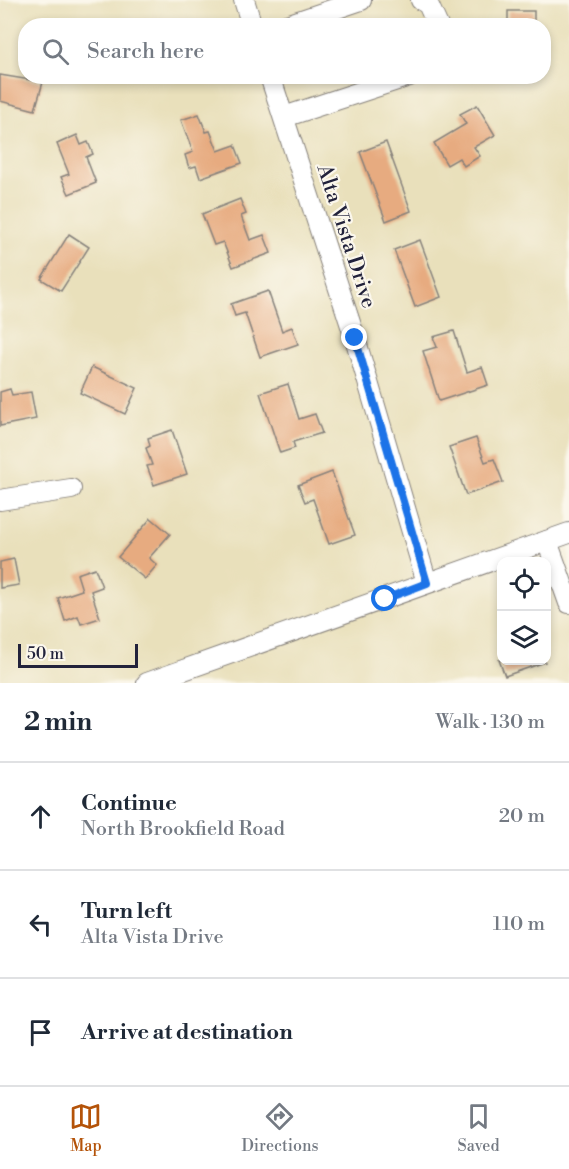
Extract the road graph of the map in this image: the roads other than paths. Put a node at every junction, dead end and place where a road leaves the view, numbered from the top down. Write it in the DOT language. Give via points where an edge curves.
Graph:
graph roads {
  1 [pos="244,0"];
  2 [pos="361,0"];
  3 [pos="421,0"];
  4 [pos="250,18"];
  5 [pos="308,18"];
  6 [pos="434,18"];
  7 [pos="273,84"];
  8 [pos="385,84"];
  9 [pos="284,117"];
  10 [pos="71,489"];
  11 [pos="0,500"];
  12 [pos="569,533"];
  13 [pos="547,541"];
  14 [pos="427,583"];
  15 [pos="569,603"];
  16 [pos="147,683"];
  1 -- 4 [label="street"];
  2 -- 5 [label="street"];
  3 -- 6 [label="street" via="428,4"];
  7 -- 9 [label="street, Alta Vista Drive"];
  8 -- 9 [label="street"];
  9 -- 14 [label="street, Alta Vista Drive" via="355,338"];
  10 -- 11 [label="street"];
  12 -- 13 [label="street"];
  13 -- 14 [label="street"];
  13 -- 15 [label="street"];
  14 -- 16 [label="street"];
}
